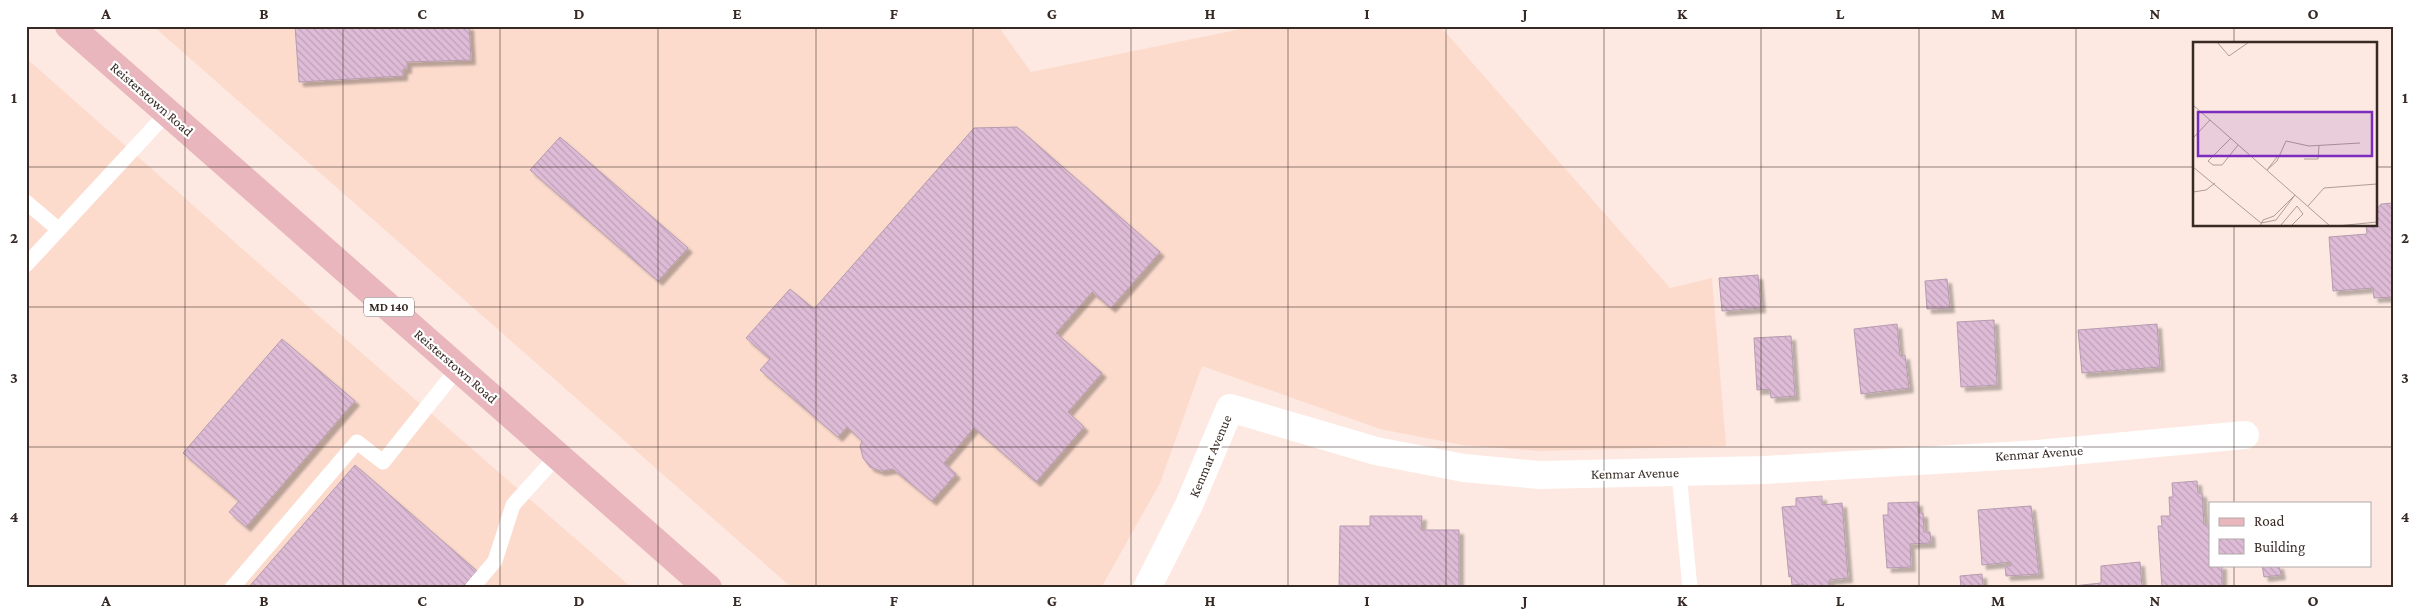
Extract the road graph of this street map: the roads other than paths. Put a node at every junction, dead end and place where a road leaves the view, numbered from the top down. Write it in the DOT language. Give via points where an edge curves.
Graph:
graph roads {
  1 [pos="69,26"];
  2 [pos="167,113"];
  3 [pos="26,202"];
  4 [pos="58,229"];
  5 [pos="26,265"];
  6 [pos="458,368"];
  7 [pos="2245,435"];
  8 [pos="558,455"];
  9 [pos="1678,473"];
  10 [pos="1153,586"];
  11 [pos="232,588"];
  12 [pos="472,588"];
  13 [pos="708,588"];
  14 [pos="1690,588"];
  1 -- 2 [label="main road, Reisterstown Road / MD 140"];
  2 -- 4 [label="lane"];
  2 -- 6 [label="main road, Reisterstown Road / MD 140"];
  3 -- 4 [label="lane"];
  4 -- 5 [label="lane"];
  6 -- 8 [label="main road, Reisterstown Road / MD 140"];
  6 -- 11 [label="lane" via="383,462 357,442"];
  7 -- 9 [label="street, Kenmar Avenue" via="2038,454"];
  8 -- 12 [label="lane" via="513,505 494,561"];
  8 -- 13 [label="main road, Reisterstown Road / MD 140"];
  9 -- 10 [label="street, Kenmar Avenue" via="1539,475 1464,468 1376,452 1230,408"];
  9 -- 14 [label="lane"];
}
